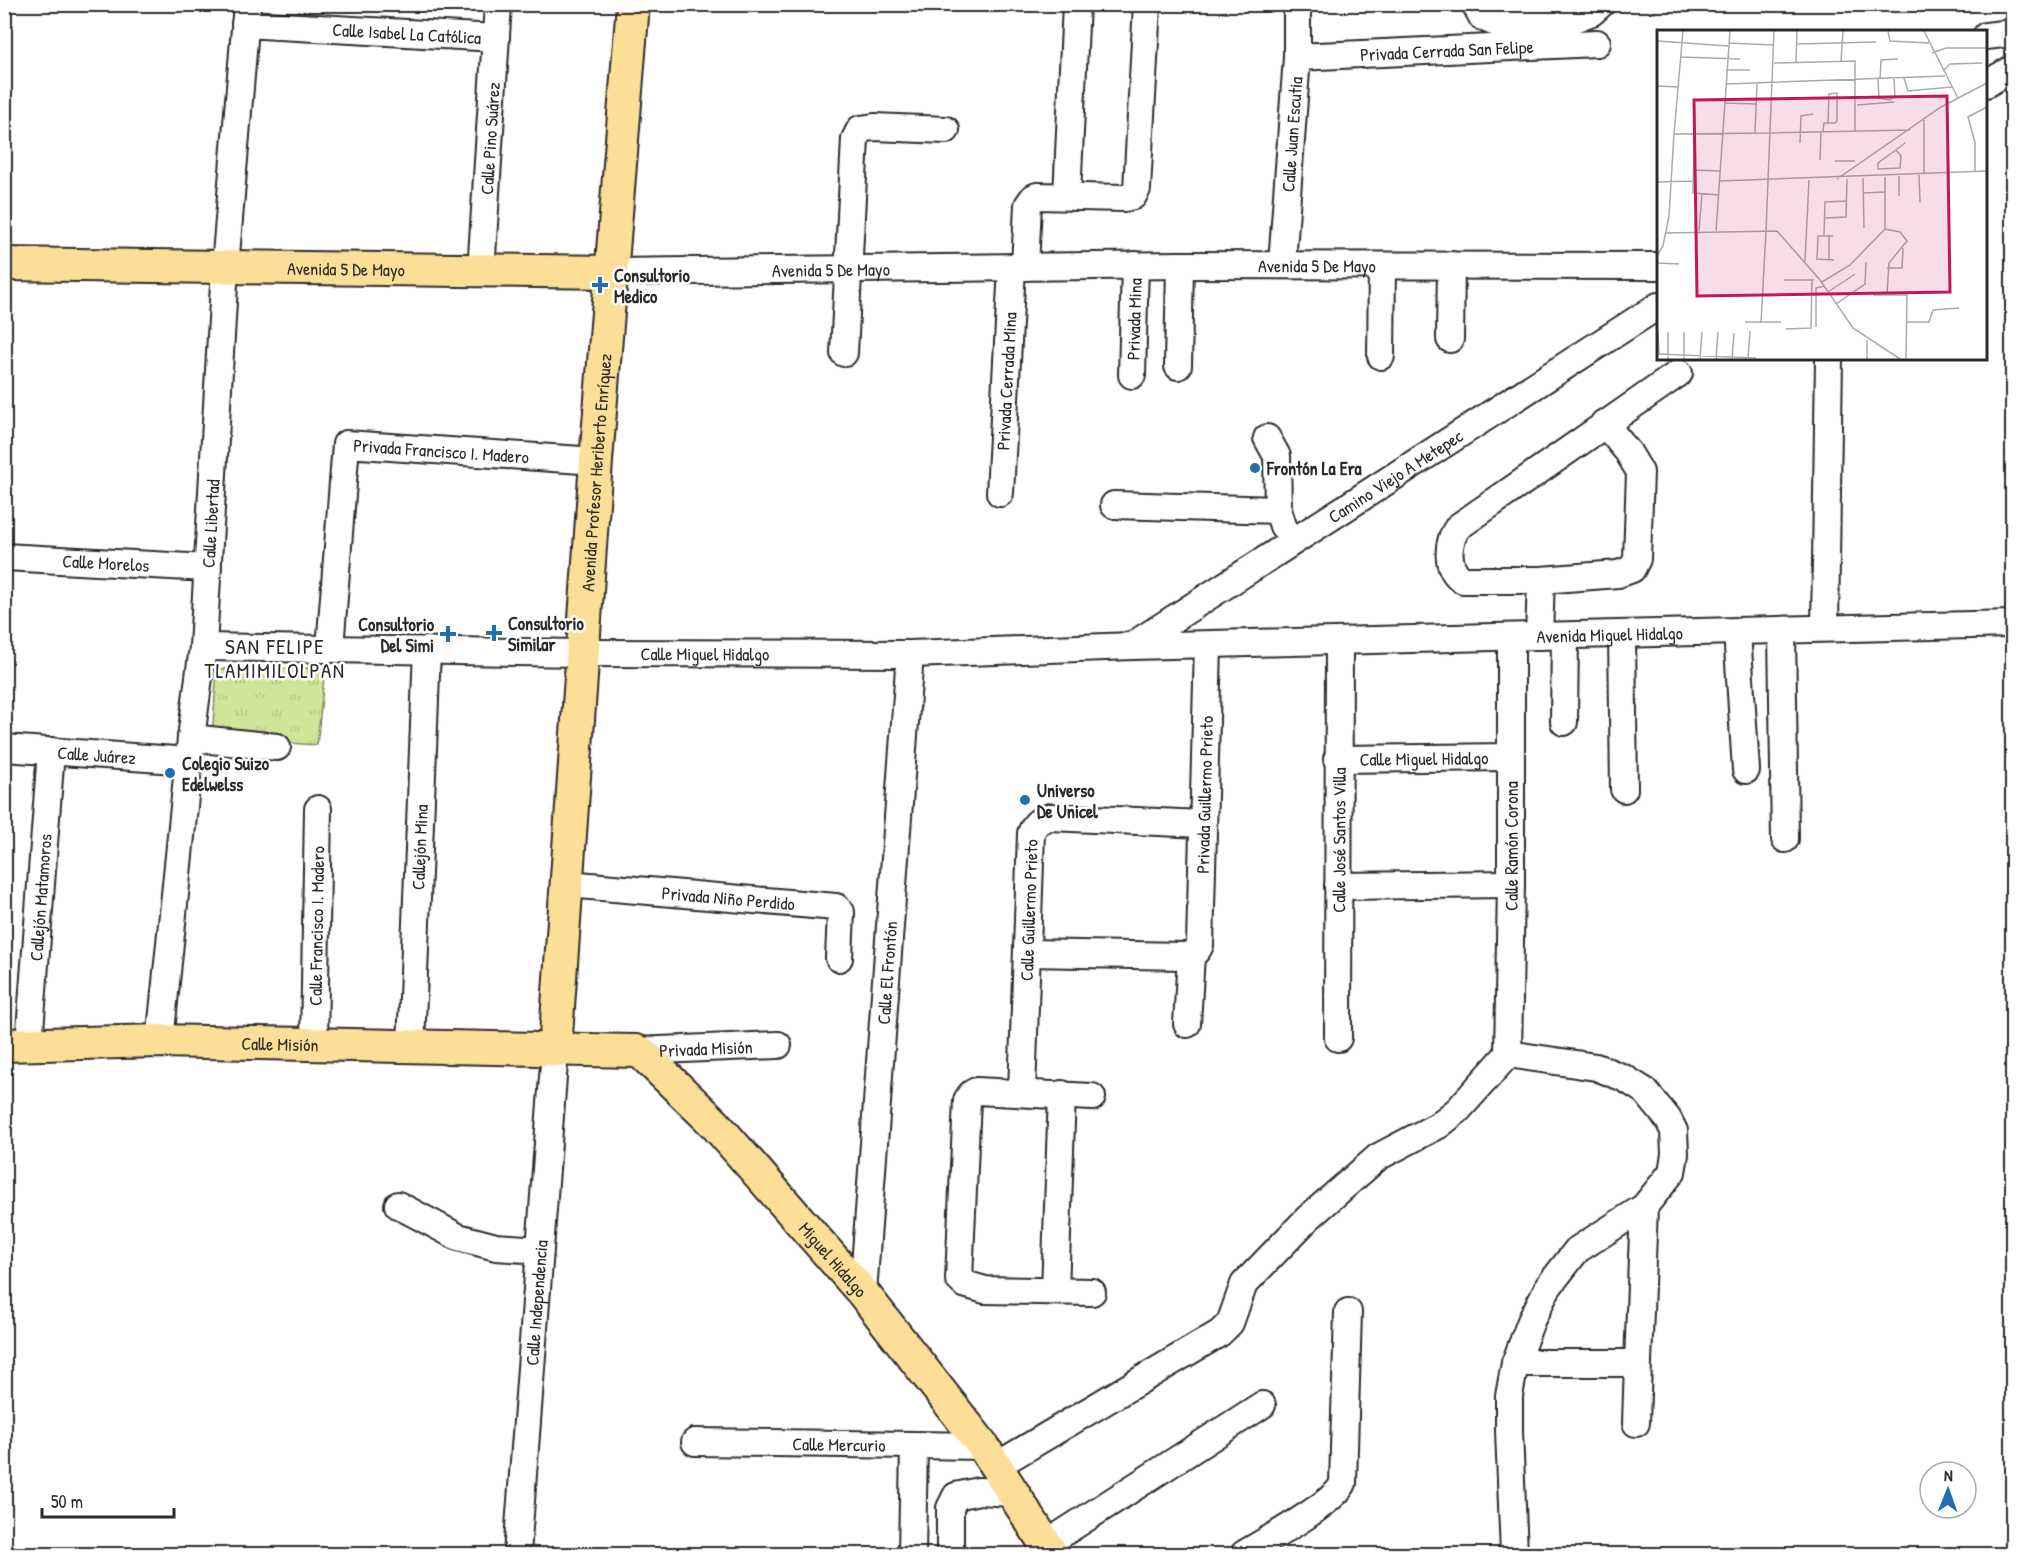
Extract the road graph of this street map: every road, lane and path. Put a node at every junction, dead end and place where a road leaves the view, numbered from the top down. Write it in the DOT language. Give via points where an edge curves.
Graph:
graph roads {
  1 [pos="498,4"];
  2 [pos="633,4"];
  3 [pos="1076,4"];
  4 [pos="1147,4"];
  5 [pos="1297,4"];
  6 [pos="1475,4"];
  7 [pos="1600,4"];
  8 [pos="246,14"];
  9 [pos="2013,33"];
  10 [pos="1987,36"];
  11 [pos="496,38"];
  12 [pos="1597,43"];
  13 [pos="1297,57"];
  14 [pos="2013,69"];
  15 [pos="1987,83"];
  16 [pos="946,130"];
  17 [pos="1067,196"];
  18 [pos="4,264"];
  19 [pos="1282,264"];
  20 [pos="1135,265"];
  21 [pos="1180,265"];
  22 [pos="1451,265"];
  23 [pos="1382,266"];
  24 [pos="1657,266"];
  25 [pos="225,267"];
  26 [pos="1018,267"];
  27 [pos="848,269"];
  28 [pos="481,272"];
  29 [pos="611,272"];
  30 [pos="1657,307"];
  31 [pos="1450,339"];
  32 [pos="844,352"];
  33 [pos="1381,356"];
  34 [pos="1829,360"];
  35 [pos="1179,366"];
  36 [pos="1679,373"];
  37 [pos="1132,375"];
  38 [pos="1604,423"];
  39 [pos="1267,438"];
  40 [pos="596,461"];
  41 [pos="1000,493"];
  42 [pos="1114,505"];
  43 [pos="1278,510"];
  44 [pos="1289,547"];
  45 [pos="4,557"];
  46 [pos="208,568"];
  47 [pos="1541,579"];
  48 [pos="2013,624"];
  49 [pos="1825,628"];
  50 [pos="1782,630"];
  51 [pos="1737,632"];
  52 [pos="1622,635"];
  53 [pos="1539,636"];
  54 [pos="1565,636"];
  55 [pos="1511,637"];
  56 [pos="1338,640"];
  57 [pos="1208,645"];
  58 [pos="1133,646"];
  59 [pos="203,647"];
  60 [pos="330,648"];
  61 [pos="427,650"];
  62 [pos="581,653"];
  63 [pos="910,654"];
  64 [pos="1564,722"];
  65 [pos="277,747"];
  66 [pos="4,748"];
  67 [pos="191,749"];
  68 [pos="51,751"];
  69 [pos="1511,757"];
  70 [pos="1337,759"];
  71 [pos="1746,770"];
  72 [pos="1624,789"];
  73 [pos="318,809"];
  74 [pos="1202,824"];
  75 [pos="1785,839"];
  76 [pos="567,884"];
  77 [pos="1511,884"];
  78 [pos="1338,886"];
  79 [pos="1196,950"];
  80 [pos="1028,952"];
  81 [pos="839,958"];
  82 [pos="1187,1024"];
  83 [pos="1338,1038"];
  84 [pos="160,1041"];
  85 [pos="314,1043"];
  86 [pos="17,1044"];
  87 [pos="778,1045"];
  88 [pos="411,1047"];
  89 [pos="555,1050"];
  90 [pos="636,1051"];
  91 [pos="1508,1054"];
  92 [pos="1022,1093"];
  93 [pos="1062,1094"];
  94 [pos="1092,1097"];
  95 [pos="398,1205"];
  96 [pos="1644,1207"];
  97 [pos="540,1250"];
  98 [pos="1055,1291"];
  99 [pos="1092,1292"];
  100 [pos="863,1293"];
  101 [pos="1348,1312"];
  102 [pos="1515,1363"];
  103 [pos="1638,1363"];
  104 [pos="1263,1405"];
  105 [pos="1636,1423"];
  106 [pos="695,1442"];
  107 [pos="914,1446"];
  108 [pos="989,1456"];
  109 [pos="1012,1493"];
  110 [pos="1049,1549"];
  111 [pos="517,1554"];
  112 [pos="912,1554"];
  113 [pos="950,1554"];
  114 [pos="1245,1554"];
  115 [pos="1514,1554"];
  1 -- 11 [label="street, Calle Pino Suárez"];
  2 -- 29 [label="main road, Avenida Profesor Heriberto Enríquez"];
  3 -- 17 [label="street"];
  4 -- 17 [label="street" via="1137,189 1133,196 1124,198"];
  5 -- 13 [label="street, Calle Juan Escutia"];
  6 -- 7 [label="street" via="1482,17 1493,22 1560,24 1592,12"];
  8 -- 11 [label="street, Calle Isabel La Católica"];
  8 -- 25 [label="street, Calle Libertad"];
  9 -- 10 [label="street"];
  11 -- 28 [label="street, Calle Pino Suárez"];
  12 -- 13 [label="street, Privada Cerrada San Felipe"];
  13 -- 19 [label="street, Calle Juan Escutia"];
  14 -- 15 [label="street"];
  16 -- 27 [label="street" via="860,129 855,139"];
  17 -- 26 [label="street, Privada Cerrada Mina" via="1037,196 1030,201"];
  18 -- 25 [label="main road, Avenida 5 De Mayo"];
  19 -- 21 [label="street, Avenida 5 De Mayo"];
  19 -- 23 [label="street, Avenida 5 De Mayo"];
  20 -- 21 [label="street, Avenida 5 De Mayo"];
  20 -- 26 [label="street, Avenida 5 De Mayo"];
  20 -- 37 [label="street, Privada Mina"];
  21 -- 35 [label="street"];
  22 -- 23 [label="street, Avenida 5 De Mayo"];
  22 -- 24 [label="street, Avenida 5 De Mayo"];
  22 -- 31 [label="street"];
  23 -- 33 [label="street"];
  25 -- 28 [label="main road, Avenida 5 De Mayo"];
  25 -- 46 [label="street, Calle Libertad"];
  26 -- 27 [label="street, Avenida 5 De Mayo"];
  26 -- 41 [label="street, Privada Cerrada Mina"];
  27 -- 29 [label="street, Avenida 5 De Mayo"];
  27 -- 32 [label="street"];
  28 -- 29 [label="main road, Avenida 5 De Mayo"];
  29 -- 40 [label="main road, Avenida Profesor Heriberto Enríquez"];
  30 -- 44 [label="street, Camino Viejo A Metepec"];
  34 -- 49 [label="street"];
  36 -- 38 [label="street"];
  38 -- 47 [label="street" via="1640,472 1635,565 1618,574"];
  38 -- 47 [label="street" via="1467,519 1451,536 1451,565 1463,580"];
  39 -- 43 [label="street" via="1278,462"];
  40 -- 60 [label="street, Privada Francisco I. Madero" via="346,444"];
  40 -- 62 [label="main road, Avenida Profesor Heriberto Enríquez"];
  42 -- 43 [label="street"];
  43 -- 44 [label="street"];
  44 -- 58 [label="street, Camino Viejo A Metepec"];
  45 -- 46 [label="street, Calle Morelos"];
  46 -- 59 [label="street, Calle Libertad"];
  47 -- 53 [label="street"];
  48 -- 49 [label="street, Avenida Miguel Hidalgo"];
  49 -- 50 [label="street, Avenida Miguel Hidalgo"];
  50 -- 51 [label="street, Avenida Miguel Hidalgo"];
  50 -- 75 [label="street"];
  51 -- 52 [label="street, Avenida Miguel Hidalgo"];
  51 -- 71 [label="street"];
  52 -- 54 [label="street, Avenida Miguel Hidalgo"];
  52 -- 72 [label="street"];
  53 -- 54 [label="street, Avenida Miguel Hidalgo"];
  53 -- 55 [label="street, Avenida Miguel Hidalgo"];
  54 -- 64 [label="street"];
  55 -- 56 [label="street, Avenida Miguel Hidalgo"];
  55 -- 69 [label="street, Calle Ramón Corona"];
  56 -- 57 [label="street, Avenida Miguel Hidalgo"];
  56 -- 70 [label="street, Calle José Santos Villa"];
  57 -- 58 [label="street, Calle Miguel Hidalgo"];
  57 -- 74 [label="street, Privada Guillermo Prieto"];
  58 -- 63 [label="street, Calle Miguel Hidalgo"];
  59 -- 60 [label="street, Calle Miguel Hidalgo"];
  59 -- 67 [label="street, Calle Libertad"];
  60 -- 61 [label="street, Calle Miguel Hidalgo"];
  61 -- 62 [label="street, Calle Miguel Hidalgo"];
  61 -- 88 [label="street, Callejón Mina"];
  62 -- 63 [label="street, Calle Miguel Hidalgo"];
  62 -- 76 [label="main road, Avenida Profesor Heriberto Enríquez"];
  63 -- 100 [label="street, Calle El Frontón"];
  65 -- 67 [label="street, Calle Juárez"];
  66 -- 68 [label="street, Calle Juárez"];
  67 -- 68 [label="street, Calle Juárez"];
  67 -- 84 [label="street, Calle Libertad"];
  68 -- 86 [label="street, Callejón Matamoros"];
  69 -- 70 [label="street, Calle Miguel Hidalgo"];
  69 -- 77 [label="street, Calle Ramón Corona"];
  70 -- 78 [label="street, Calle José Santos Villa"];
  73 -- 85 [label="street, Calle Francisco I. Madero"];
  74 -- 79 [label="street, Privada Guillermo Prieto"];
  74 -- 80 [label="street, Calle Guillermo Prieto" via="1041,820 1031,833"];
  76 -- 81 [label="street, Privada Niño Perdido" via="836,907 842,916"];
  76 -- 89 [label="main road, Avenida Profesor Heriberto Enríquez"];
  77 -- 78 [label="street"];
  77 -- 91 [label="street, Calle Ramón Corona"];
  78 -- 83 [label="street, Calle José Santos Villa"];
  79 -- 80 [label="street"];
  79 -- 82 [label="street, Privada Guillermo Prieto"];
  80 -- 92 [label="street, Calle Guillermo Prieto"];
  84 -- 85 [label="main road, Calle Misión"];
  84 -- 86 [label="main road, Calle Misión"];
  85 -- 88 [label="main road, Calle Misión"];
  87 -- 90 [label="street, Privada Misión"];
  88 -- 89 [label="main road, Calle Misión"];
  89 -- 90 [label="main road"];
  89 -- 97 [label="street, Calle Independencia"];
  90 -- 100 [label="main road, Miguel Hidalgo" via="715,1124"];
  91 -- 96 [label="street" via="1596,1067 1624,1078 1659,1106 1674,1131 1675,1154 1672,1172"];
  91 -- 108 [label="street" via="1458,1110 1378,1157 1308,1218 1244,1284 1230,1323 1220,1333"];
  92 -- 93 [label="street"];
  92 -- 98 [label="street" via="976,1091 967,1100 959,1279 970,1287 985,1290"];
  93 -- 94 [label="street"];
  93 -- 98 [label="street"];
  95 -- 97 [label="street" via="458,1237 496,1247"];
  96 -- 102 [label="street" via="1577,1250 1548,1287"];
  96 -- 103 [label="street"];
  97 -- 111 [label="street, Calle Independencia"];
  98 -- 99 [label="street"];
  100 -- 108 [label="main road, Miguel Hidalgo"];
  101 -- 114 [label="street" via="1341,1488"];
  102 -- 103 [label="street"];
  102 -- 115 [label="street" via="1509,1396"];
  103 -- 105 [label="street"];
  104 -- 110 [label="street"];
  106 -- 107 [label="street, Calle Mercurio"];
  107 -- 108 [label="street, Calle Mercurio"];
  107 -- 112 [label="street"];
  108 -- 109 [label="main road, Miguel Hidalgo"];
  109 -- 110 [label="main road, Miguel Hidalgo"];
  109 -- 113 [label="street" via="979,1491 956,1496 950,1508"];
}
